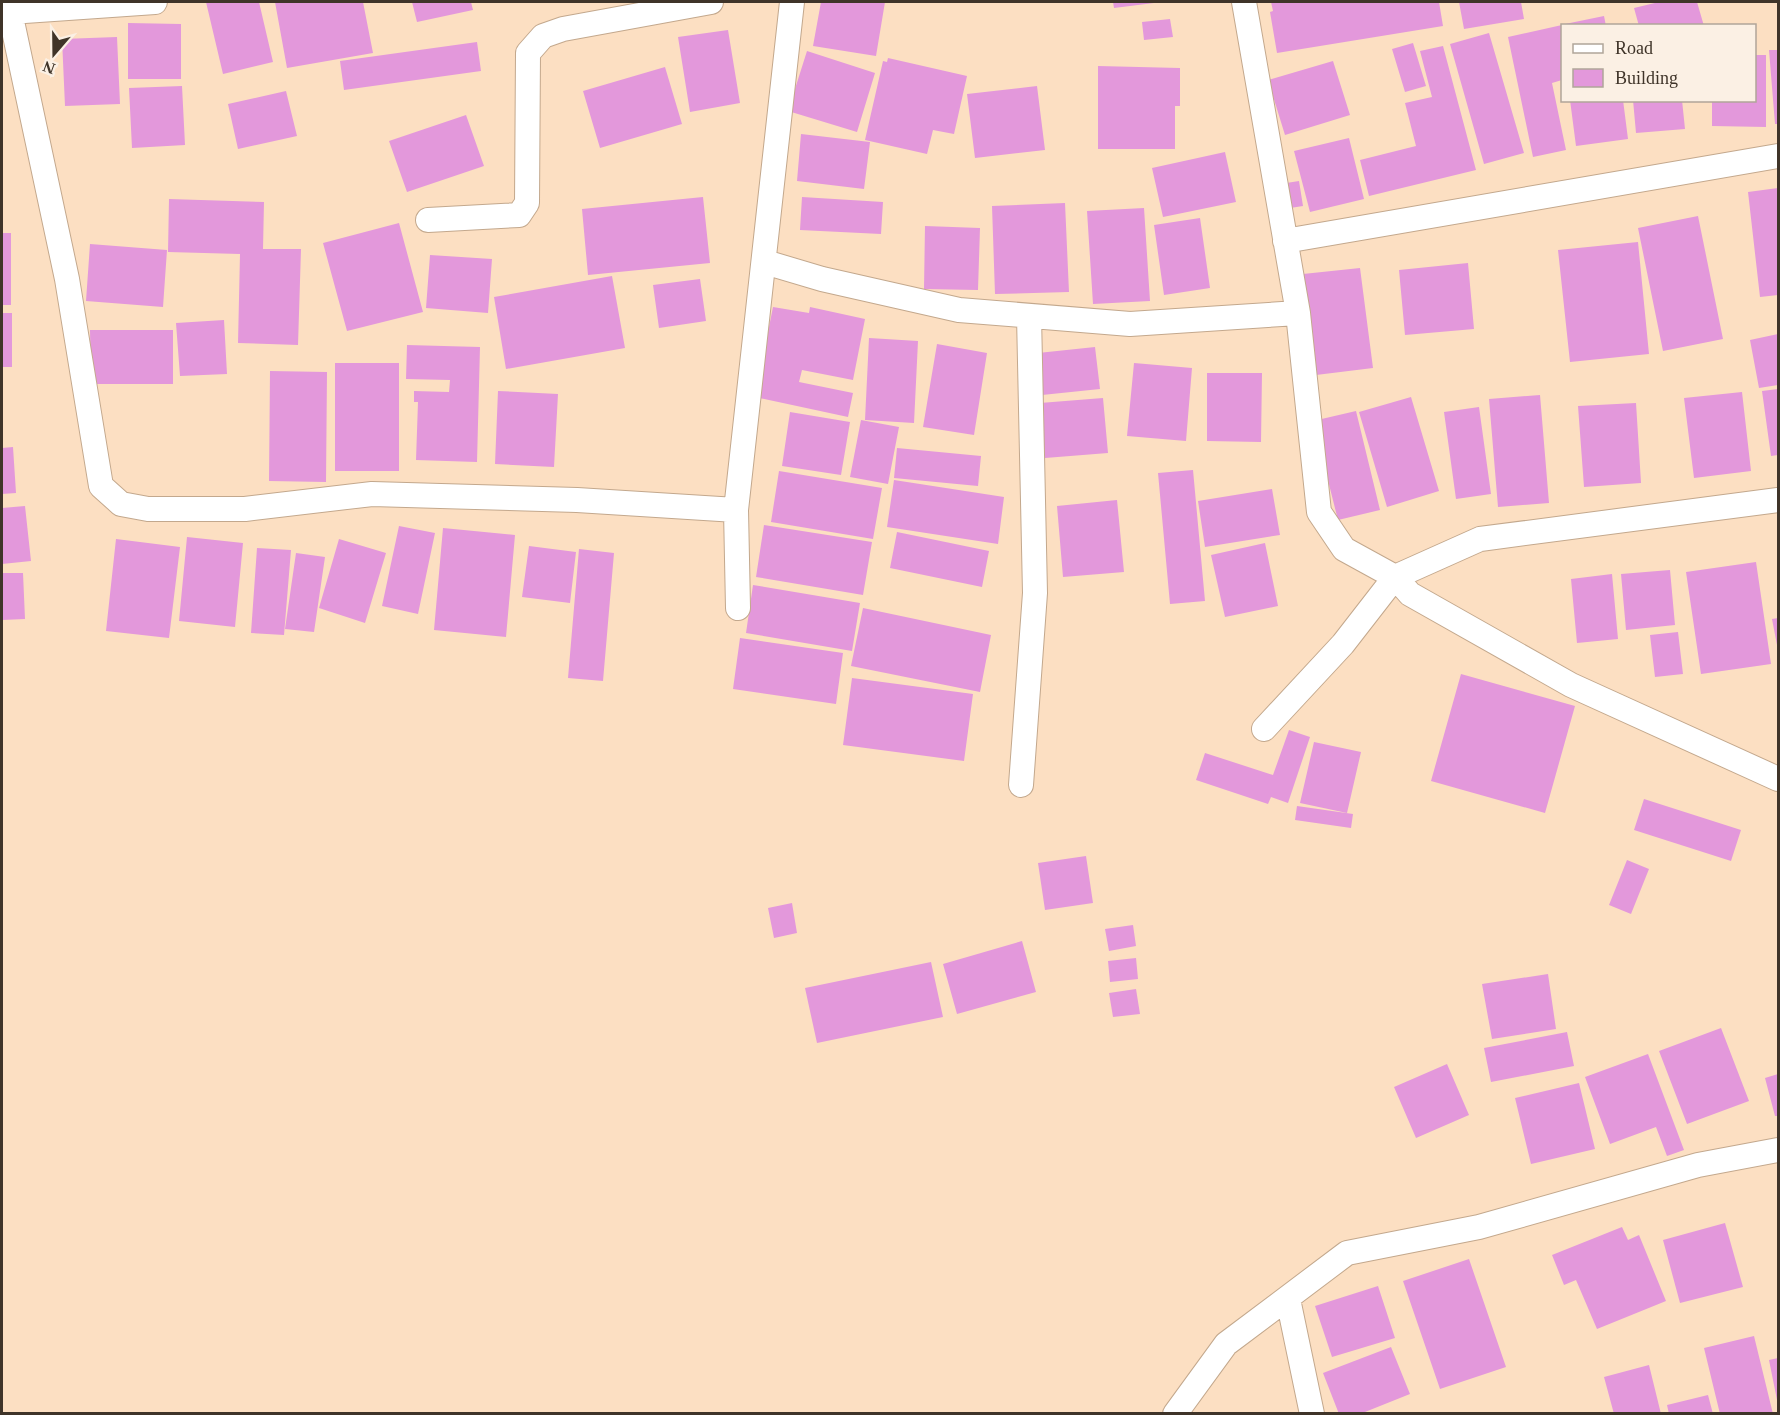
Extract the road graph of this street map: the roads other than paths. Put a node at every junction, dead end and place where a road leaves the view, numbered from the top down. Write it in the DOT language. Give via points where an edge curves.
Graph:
graph roads {
  1 [pos="155,2"];
  2 [pos="711,2"];
  3 [pos="792,2"];
  4 [pos="1244,2"];
  5 [pos="7,7"];
  6 [pos="1779,156"];
  7 [pos="429,220"];
  8 [pos="1285,241"];
  9 [pos="765,262"];
  10 [pos="1298,313"];
  11 [pos="1029,316"];
  12 [pos="1779,500"];
  13 [pos="736,510"];
  14 [pos="1395,578"];
  15 [pos="738,608"];
  16 [pos="1264,729"];
  17 [pos="1779,780"];
  18 [pos="1022,785"];
  19 [pos="1779,1150"];
  20 [pos="1288,1299"];
  21 [pos="1175,1413"];
  22 [pos="1312,1413"];
  1 -- 5 [label="street"];
  2 -- 7 [label="street" via="543,36 528,53 527,203 519,214"];
  3 -- 9 [label="street"];
  4 -- 8 [label="street"];
  5 -- 13 [label="street" via="67,279 101,486 121,504 148,509 245,509 372,494 577,500"];
  6 -- 8 [label="street"];
  8 -- 10 [label="street"];
  9 -- 11 [label="street" via="959,310"];
  9 -- 13 [label="street"];
  10 -- 11 [label="street" via="1130,324"];
  10 -- 14 [label="street" via="1319,512 1344,549"];
  11 -- 18 [label="street" via="1035,593"];
  12 -- 14 [label="street" via="1480,539"];
  13 -- 15 [label="street"];
  14 -- 16 [label="street" via="1343,644"];
  14 -- 17 [label="street" via="1410,594 1571,686"];
  19 -- 20 [label="street" via="1698,1165 1479,1227 1347,1253"];
  20 -- 21 [label="street" via="1226,1344"];
  20 -- 22 [label="street"];
}
